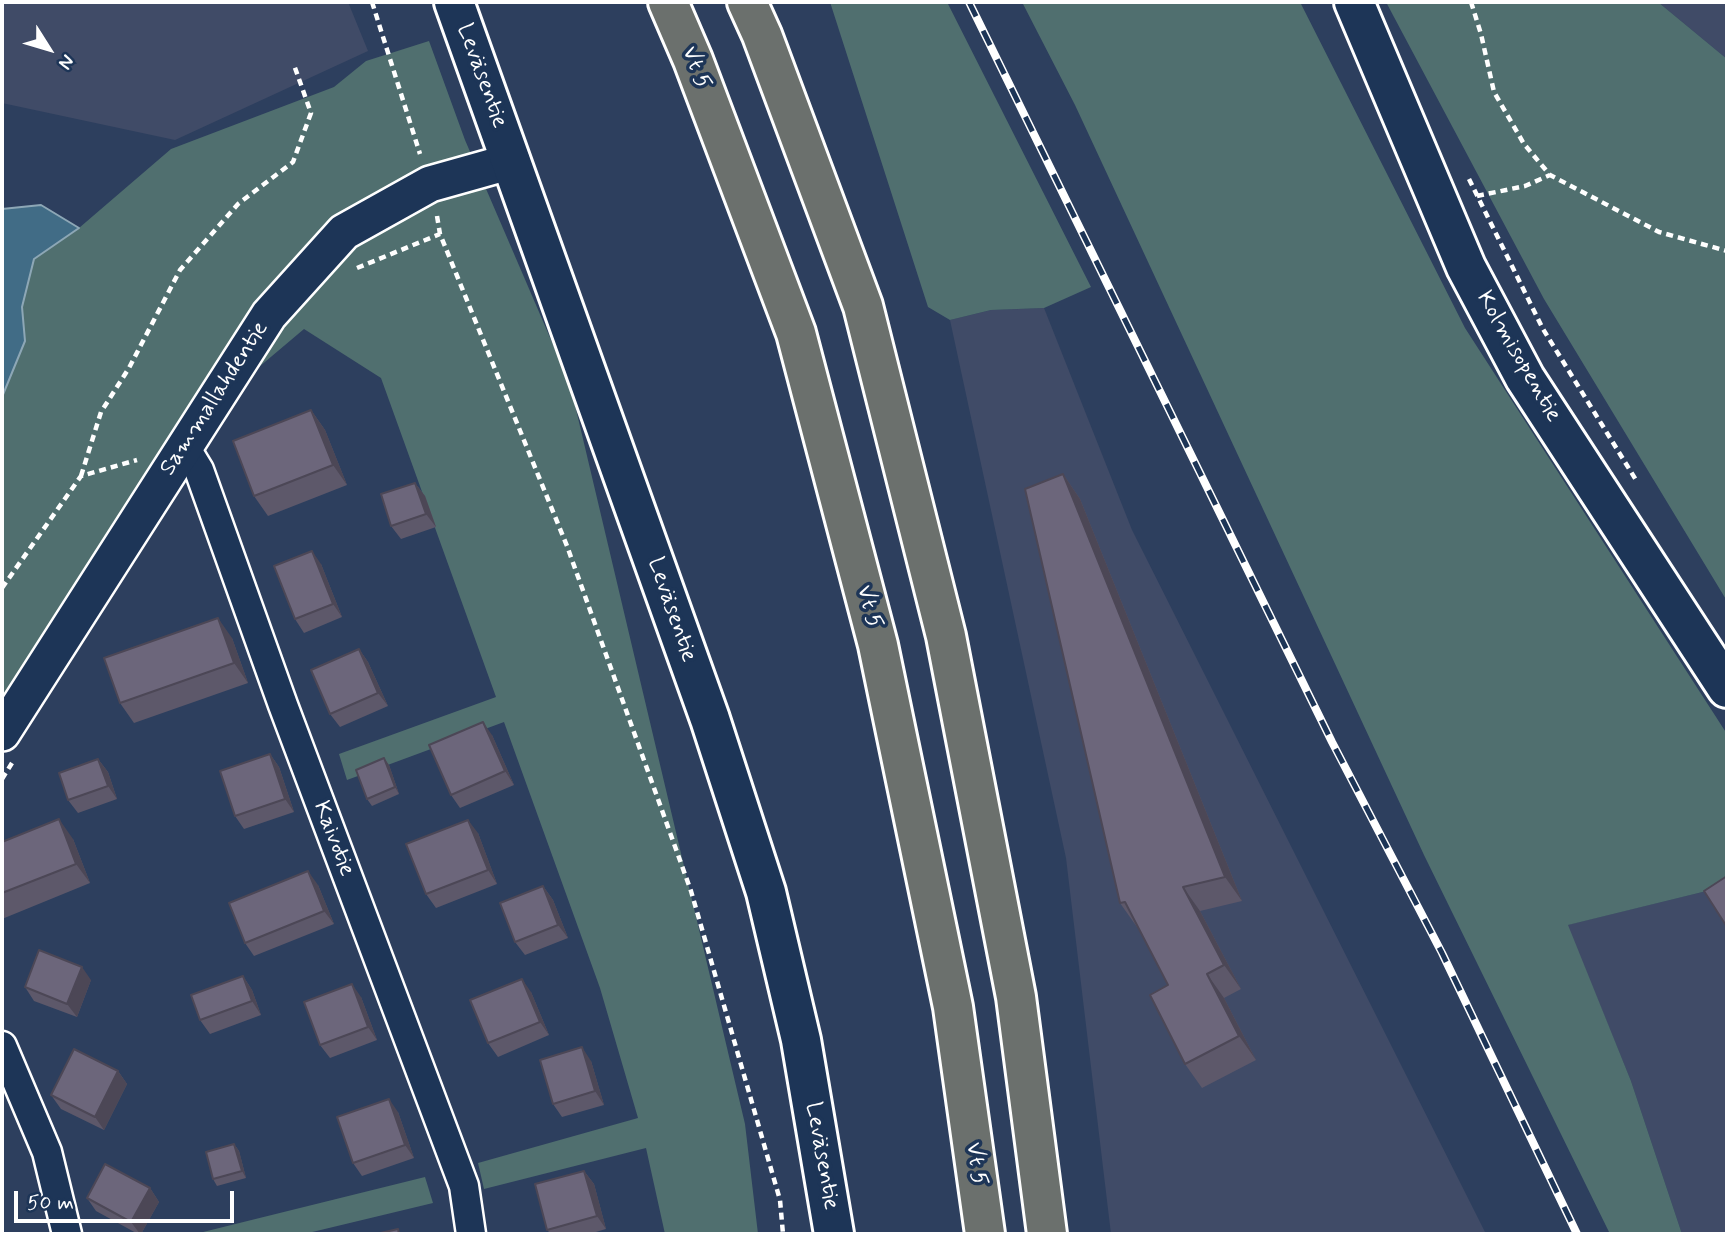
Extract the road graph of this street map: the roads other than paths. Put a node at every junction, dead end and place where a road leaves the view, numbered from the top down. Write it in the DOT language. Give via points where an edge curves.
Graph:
graph roads {
  1 [pos="454,2"];
  2 [pos="668,2"];
  3 [pos="747,2"];
  4 [pos="1353,2"];
  5 [pos="512,161"];
  6 [pos="185,447"];
  7 [pos="1727,688"];
  8 [pos="2,733"];
  9 [pos="2,1046"];
  10 [pos="67,1234"];
  11 [pos="471,1234"];
  12 [pos="834,1234"];
  13 [pos="985,1234"];
  14 [pos="1047,1234"];
  1 -- 5 [label="main road, Leväsentie"];
  2 -- 13 [label="highway, Vt 5" via="796,333 878,645 953,1007"];
  3 -- 14 [label="highway" via="863,306 946,636 1016,997"];
  4 -- 7 [label="main road, Kolmisopentie" via="1466,267 1525,378"];
  5 -- 6 [label="street, Sammallahdentie" via="430,184 344,232 269,315"];
  5 -- 12 [label="main road, Leväsentie" via="710,719 766,892 801,1040"];
  6 -- 8 [label="street, Sammallahdentie"];
  6 -- 11 [label="street, Kaivotie" via="199,470 459,1172"];
  9 -- 10 [label="street" via="47,1152"];
}
